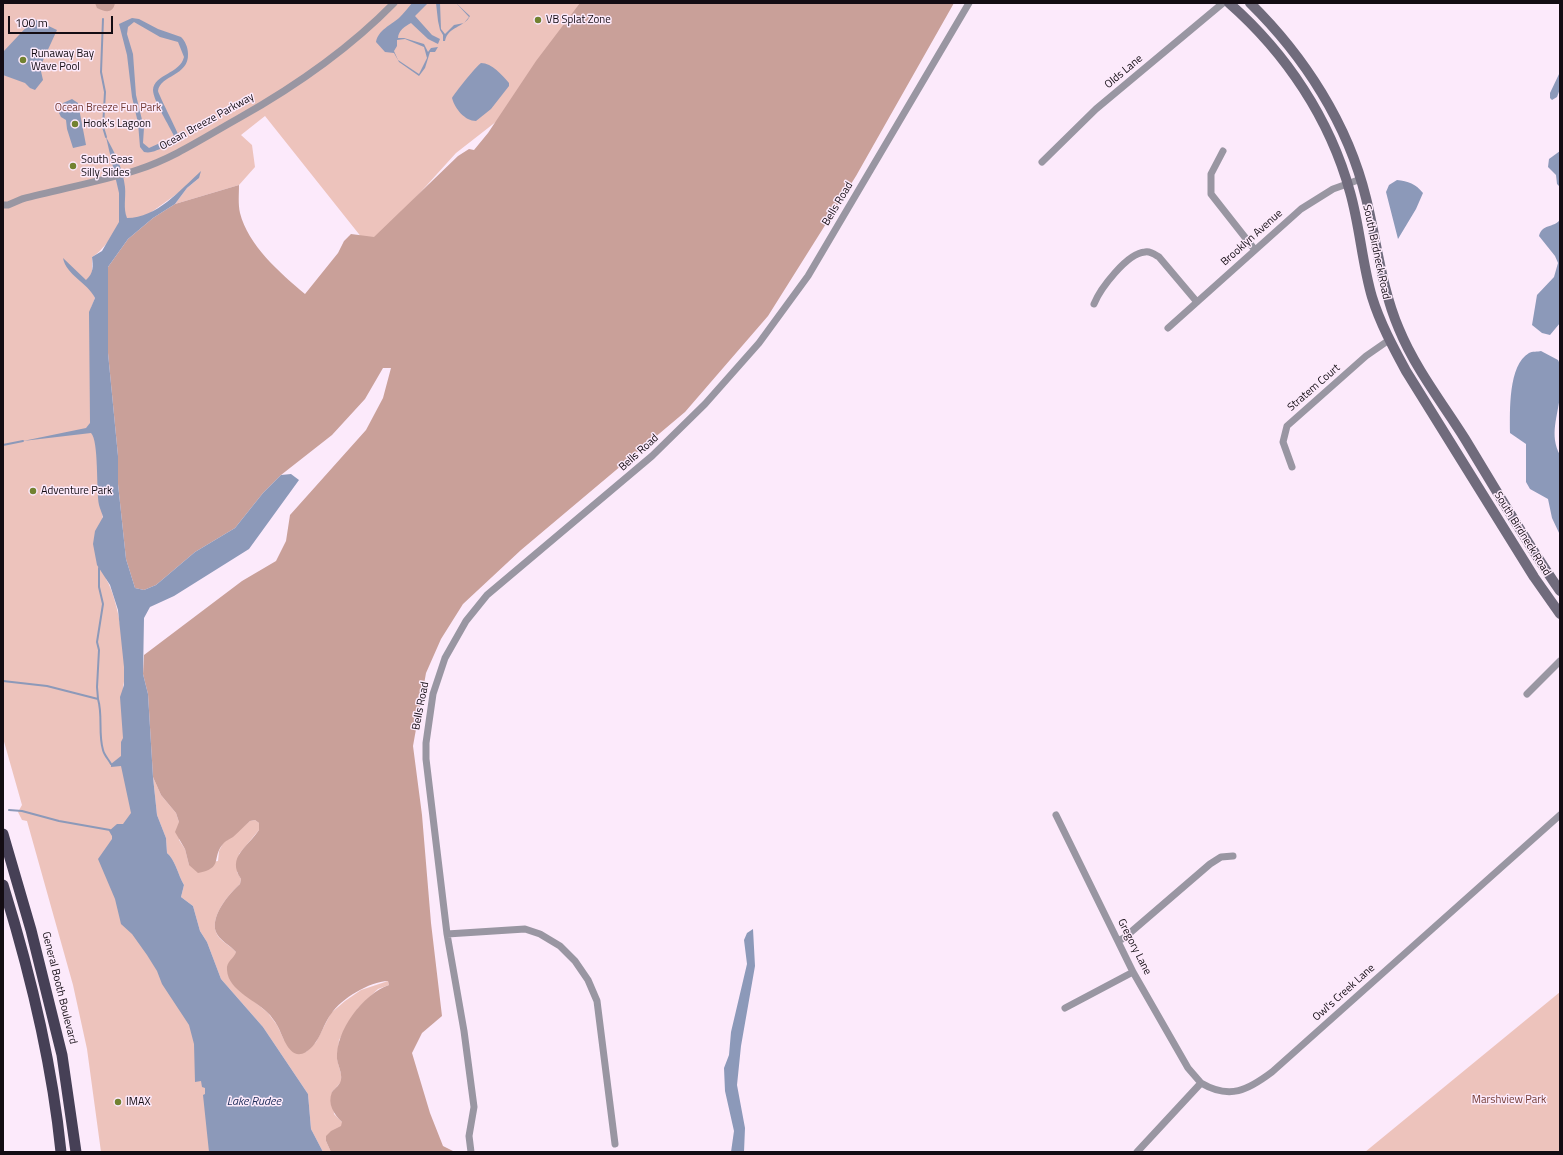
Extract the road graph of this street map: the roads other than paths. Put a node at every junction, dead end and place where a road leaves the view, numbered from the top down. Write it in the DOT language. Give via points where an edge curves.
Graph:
graph roads {
  1 [pos="394,3"];
  2 [pos="969,3"];
  3 [pos="1224,3"];
  4 [pos="1229,3"];
  5 [pos="1250,3"];
  6 [pos="1223,151"];
  7 [pos="1042,162"];
  8 [pos="1361,179"];
  9 [pos="1348,184"];
  10 [pos="6,205"];
  11 [pos="1255,250"];
  12 [pos="1197,302"];
  13 [pos="1094,304"];
  14 [pos="1168,328"];
  15 [pos="1389,340"];
  16 [pos="1292,467"];
  17 [pos="1560,591"];
  18 [pos="1560,614"];
  19 [pos="1560,661"];
  20 [pos="1526,694"];
  21 [pos="1056,815"];
  22 [pos="1560,815"];
  23 [pos="3,834"];
  24 [pos="1233,856"];
  25 [pos="3,885"];
  26 [pos="446,934"];
  27 [pos="1118,941"];
  28 [pos="1133,972"];
  29 [pos="1065,1008"];
  30 [pos="1201,1083"];
  31 [pos="615,1144"];
  32 [pos="61,1152"];
  33 [pos="76,1152"];
  34 [pos="471,1152"];
  35 [pos="1138,1152"];
  1 -- 10 [label="street, Ocean Breeze Parkway" via="341,52 291,88 178,153 137,170"];
  2 -- 26 [label="street, Bells Road" via="808,276 759,343 705,404 652,456 492,590 475,609 456,638 439,672 426,743"];
  3 -- 7 [label="street, Olds Lane" via="1096,109"];
  4 -- 9 [label="main road, South Birdneck Road" via="1265,38 1302,85 1326,128"];
  5 -- 8 [label="main road, South Birdneck Road" via="1284,41 1323,94"];
  6 -- 11 [label="street" via="1211,174 1211,194"];
  8 -- 9 [label="street, Brooklyn Avenue"];
  8 -- 17 [label="main road, South Birdneck Road" via="1372,223 1380,273 1400,331"];
  9 -- 11 [label="street, Brooklyn Avenue" via="1333,189 1301,209"];
  9 -- 15 [label="main road, South Birdneck Road" via="1372,297"];
  11 -- 12 [label="street, Brooklyn Avenue"];
  12 -- 13 [label="street" via="1159,257 1152,252 1144,252 1130,258 1103,288"];
  12 -- 14 [label="street, Brooklyn Avenue"];
  15 -- 16 [label="street, Stratem Court" via="1366,356 1287,426 1283,442"];
  15 -- 18 [label="main road, South Birdneck Road" via="1534,577"];
  19 -- 20 [label="street"];
  21 -- 27 [label="street, Gregory Lane"];
  22 -- 30 [label="street, Owl's Creek Lane" via="1250,1088 1230,1091 1214,1089"];
  23 -- 33 [label="highway, General Booth Boulevard" via="31,930 62,1055"];
  24 -- 27 [label="street" via="1221,857 1210,864"];
  25 -- 32 [label="highway" via="36,1009"];
  26 -- 31 [label="street" via="525,929 551,940 575,961 588,980 597,1002"];
  26 -- 34 [label="street, Bells Road" via="464,1031 474,1107 469,1136"];
  27 -- 28 [label="street, Gregory Lane"];
  28 -- 29 [label="street"];
  28 -- 30 [label="street, Gregory Lane" via="1188,1068"];
  30 -- 35 [label="street"];
}
